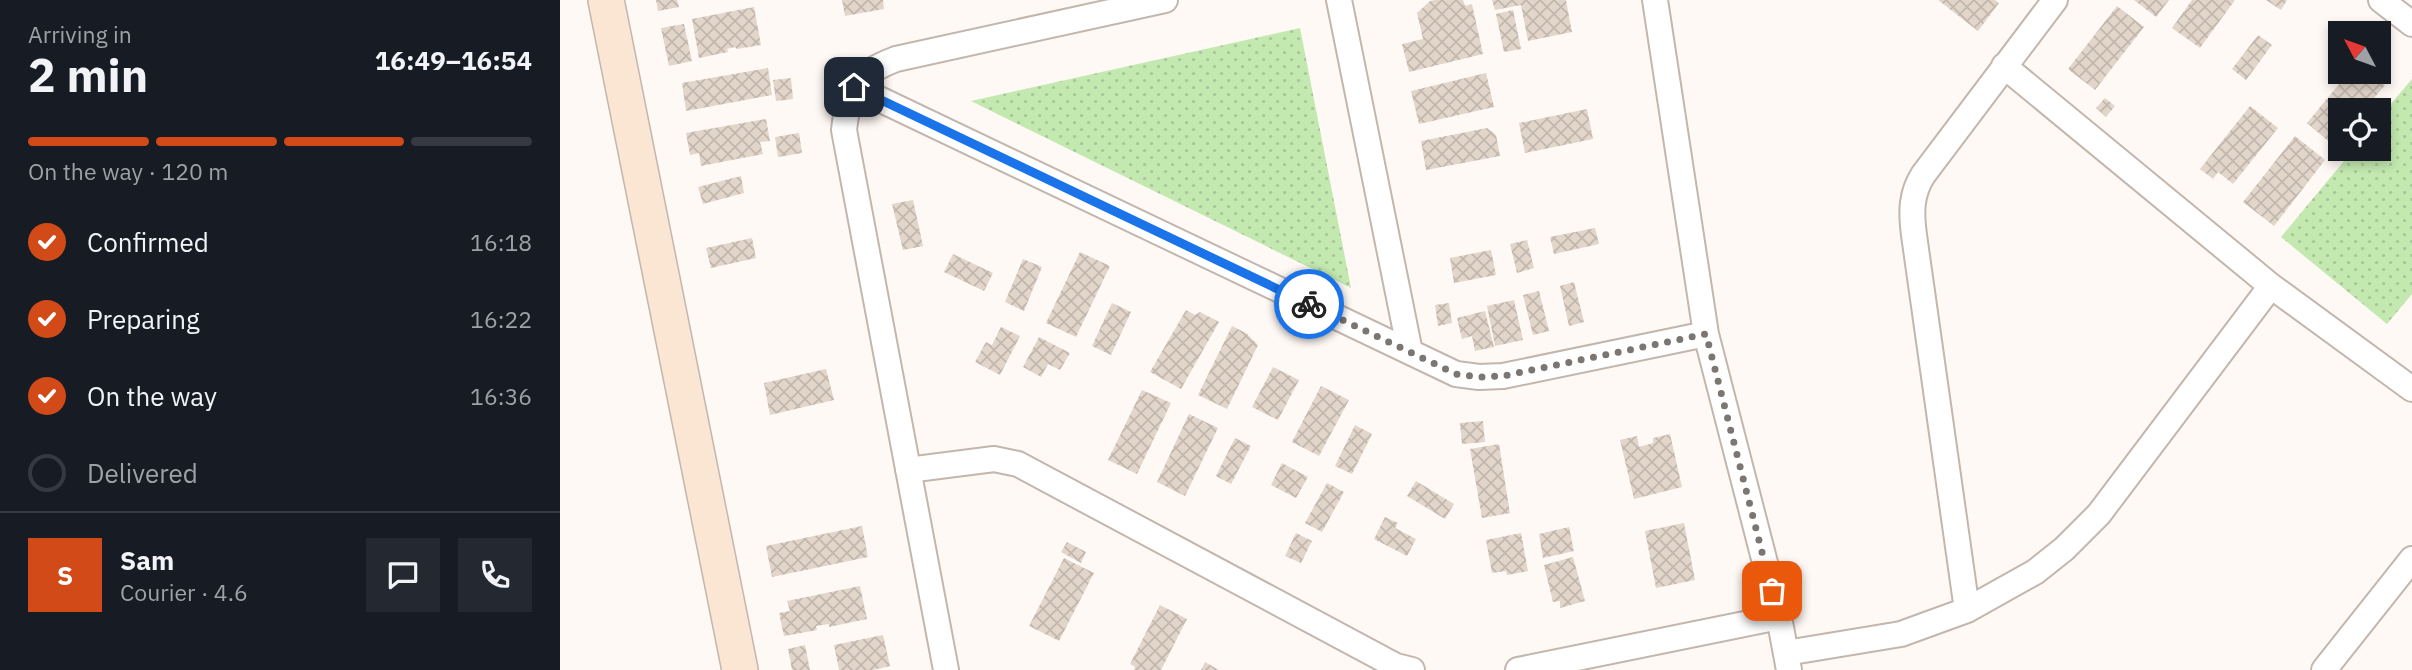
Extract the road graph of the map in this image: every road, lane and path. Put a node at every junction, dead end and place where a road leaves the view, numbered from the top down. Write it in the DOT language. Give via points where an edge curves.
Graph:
graph roads {
  1 [pos="606,0"];
  2 [pos="1165,0"];
  3 [pos="1339,0"];
  4 [pos="1655,0"];
  5 [pos="2055,0"];
  6 [pos="2381,0"];
  7 [pos="2412,24"];
  8 [pos="2004,66"];
  9 [pos="854,87"];
  10 [pos="2271,286"];
  11 [pos="1706,334"];
  12 [pos="1410,352"];
  13 [pos="2412,389"];
  14 [pos="908,470"];
  15 [pos="2412,559"];
  16 [pos="1968,610"];
  17 [pos="1779,617"];
  18 [pos="1788,662"];
  19 [pos="740,670"];
  20 [pos="946,670"];
  21 [pos="1412,670"];
  22 [pos="1518,670"];
  23 [pos="2324,670"];
  1 -- 19 [label="main road"];
  2 -- 9 [label="street" via="896,59 871,69"];
  3 -- 12 [label="street"];
  4 -- 11 [label="street"];
  5 -- 8 [label="street"];
  6 -- 7 [label="street"];
  8 -- 10 [label="street"];
  8 -- 16 [label="street" via="1923,174 1912,204"];
  9 -- 12 [label="street"];
  9 -- 14 [label="street" via="844,130"];
  10 -- 13 [label="street"];
  10 -- 16 [label="street" via="2099,514 2035,572"];
  11 -- 12 [label="street" via="1503,376 1456,374"];
  11 -- 17 [label="street"];
  14 -- 20 [label="street"];
  14 -- 21 [label="street" via="994,458 1018,464 1396,666"];
  15 -- 23 [label="street"];
  16 -- 18 [label="street" via="1901,634"];
  17 -- 18 [label="street"];
  17 -- 22 [label="street"];
}
